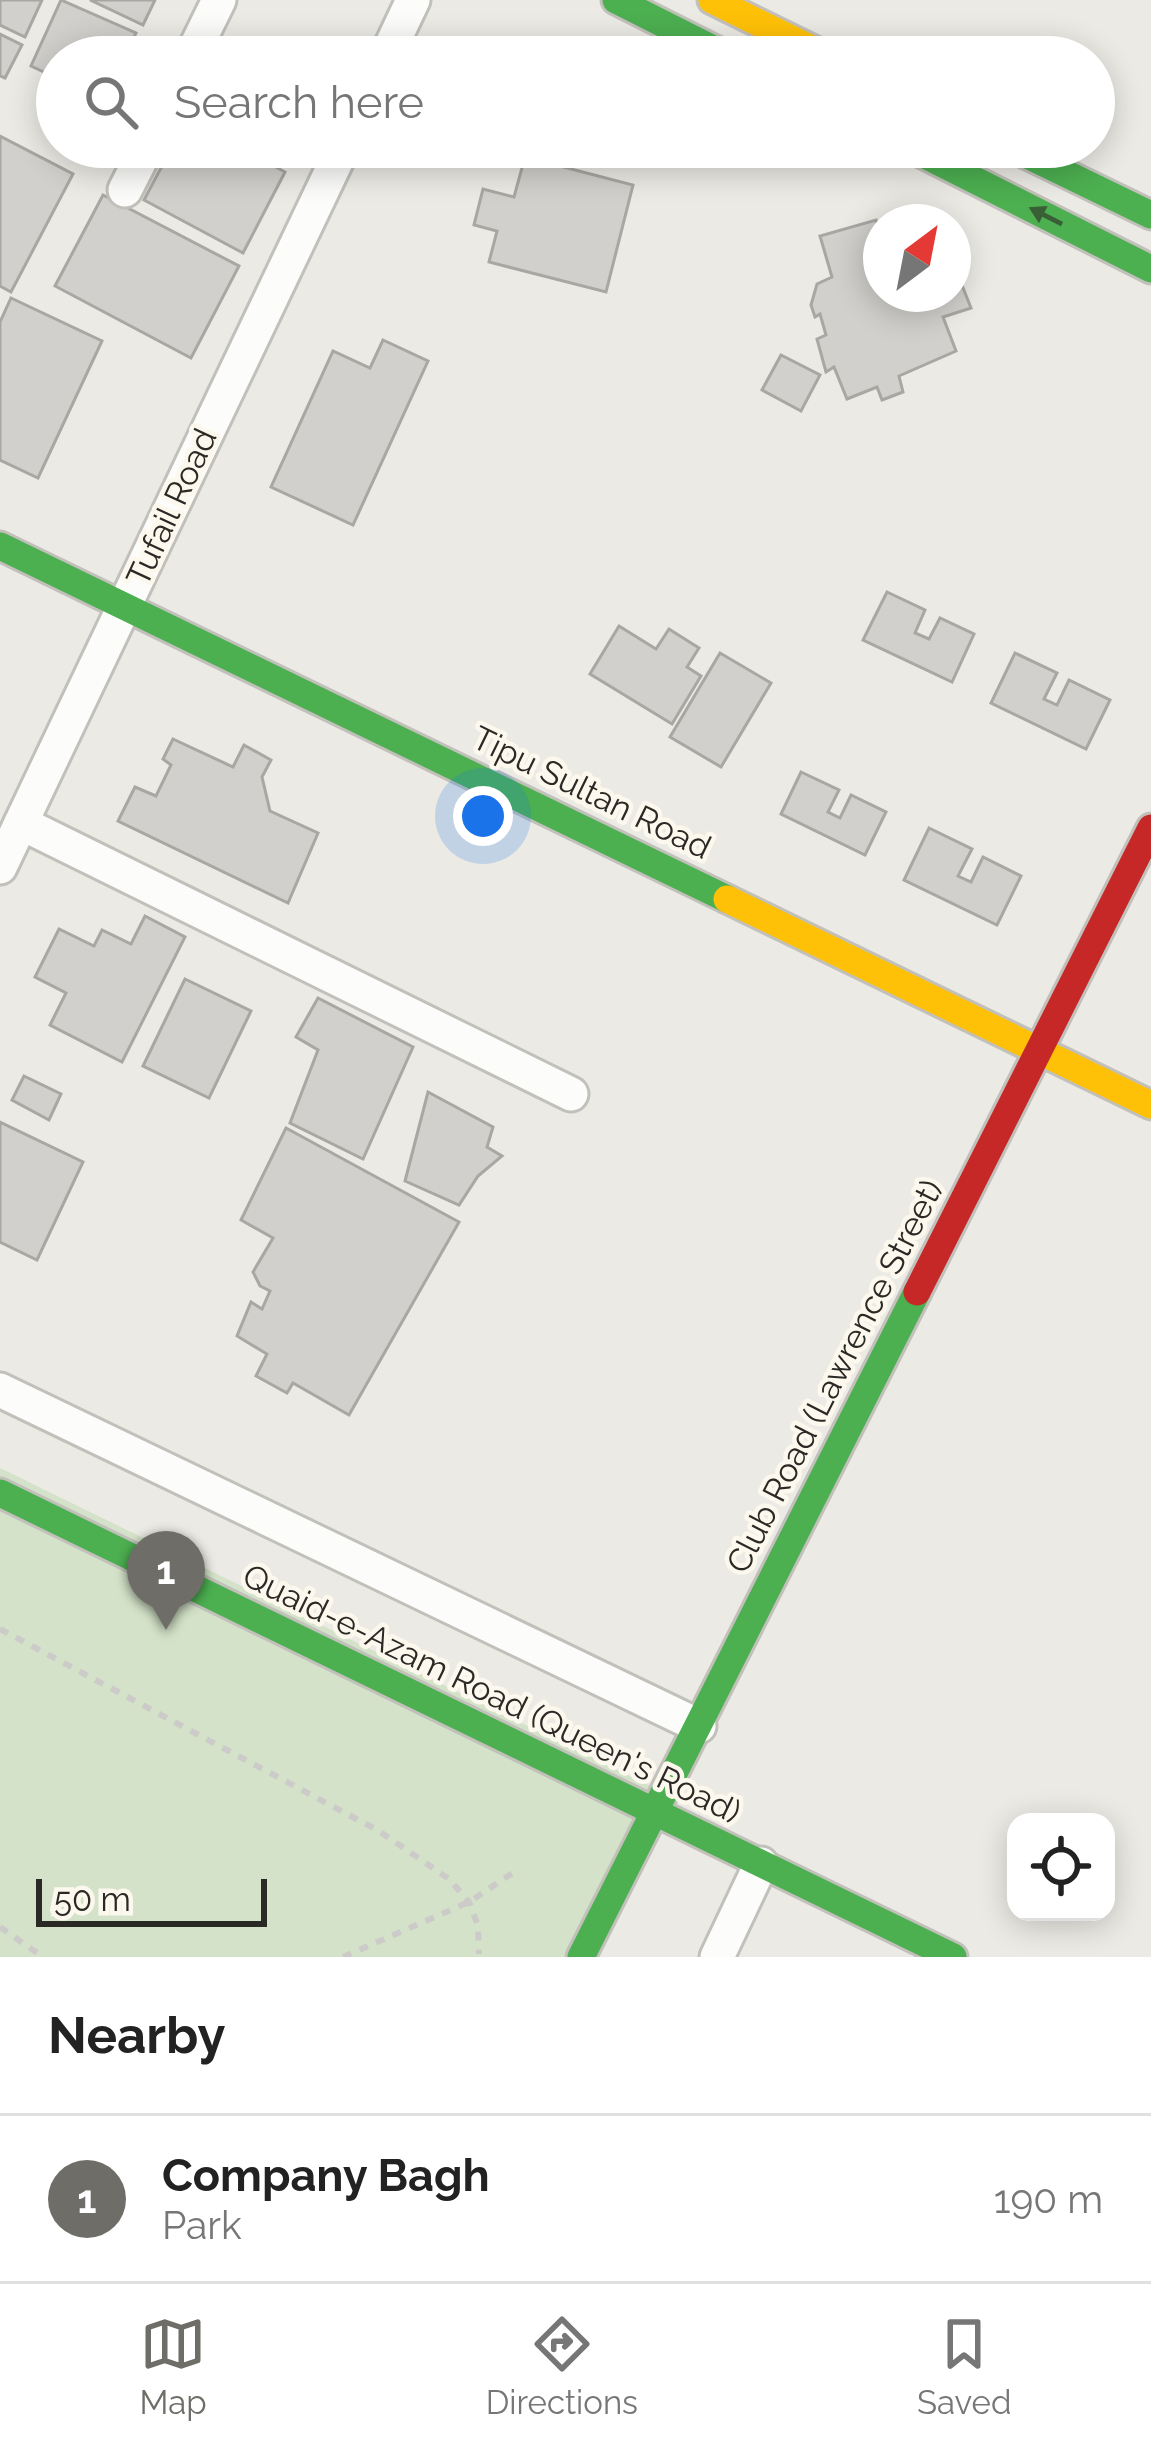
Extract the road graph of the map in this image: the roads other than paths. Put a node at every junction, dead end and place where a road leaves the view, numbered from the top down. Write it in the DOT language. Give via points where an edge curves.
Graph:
graph roads {
  1 [pos="219,0"];
  2 [pos="413,0"];
  3 [pos="616,0"];
  4 [pos="712,0"];
  5 [pos="780,15"];
  6 [pos="201,36"];
  7 [pos="396,36"];
  8 [pos="687,36"];
  9 [pos="804,36"];
  10 [pos="136,168"];
  11 [pos="333,168"];
  12 [pos="951,168"];
  13 [pos="1055,168"];
  14 [pos="125,190"];
  15 [pos="1151,215"];
  16 [pos="1151,268"];
  17 [pos="0,546"];
  18 [pos="125,604"];
  19 [pos="21,824"];
  20 [pos="1151,828"];
  21 [pos="0,867"];
  22 [pos="1039,1050"];
  23 [pos="571,1094"];
  24 [pos="1151,1105"];
  25 [pos="0,1390"];
  26 [pos="0,1493"];
  27 [pos="699,1726"];
  28 [pos="655,1813"];
  29 [pos="761,1864"];
  30 [pos="581,1957"];
  31 [pos="716,1957"];
  32 [pos="952,1957"];
  1 -- 6 [label="street"];
  2 -- 7 [label="street"];
  3 -- 8 [label="street"];
  4 -- 5 [label="street"];
  5 -- 9 [label="street"];
  10 -- 14 [label="street"];
  11 -- 18 [label="street, Tufail Road"];
  16 -- 12 [label="street, one-way"];
  13 -- 15 [label="street"];
  17 -- 18 [label="street, Tipu Sultan Road"];
  18 -- 19 [label="street, Tufail Road"];
  18 -- 22 [label="street, Tipu Sultan Road"];
  19 -- 21 [label="street, Tufail Road"];
  19 -- 23 [label="street"];
  20 -- 22 [label="street, Club Road (Lawrence Street)"];
  22 -- 24 [label="street, Tipu Sultan Road"];
  22 -- 27 [label="street, Club Road (Lawrence Street)"];
  25 -- 27 [label="street"];
  26 -- 28 [label="street, Quaid-e-Azam Road (Queen's Road)"];
  27 -- 28 [label="street, Club Road (Lawrence Street)"];
  28 -- 29 [label="street, Quaid-e-Azam Road (Queen's Road)"];
  28 -- 30 [label="street, Club Road (Lawrence Street)"];
  29 -- 31 [label="street"];
  29 -- 32 [label="street, Quaid-e-Azam Road (Queen's Road)"];
}
